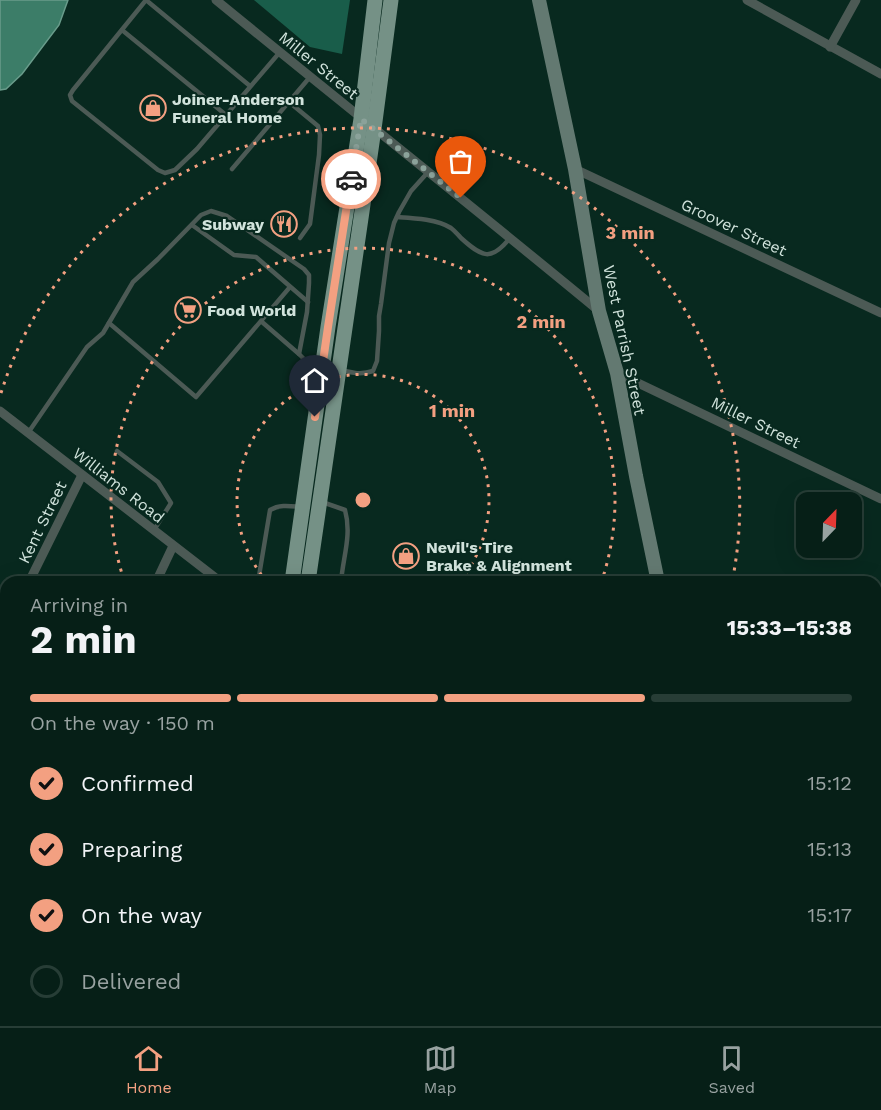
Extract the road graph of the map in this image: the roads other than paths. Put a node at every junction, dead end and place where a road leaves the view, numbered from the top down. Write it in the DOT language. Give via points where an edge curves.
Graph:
graph roads {
  1 [pos="146,0"];
  2 [pos="216,0"];
  3 [pos="375,0"];
  4 [pos="391,0"];
  5 [pos="539,0"];
  6 [pos="747,0"];
  7 [pos="856,0"];
  8 [pos="122,30"];
  9 [pos="830,46"];
  10 [pos="280,52"];
  11 [pos="881,74"];
  12 [pos="310,77"];
  13 [pos="250,86"];
  14 [pos="289,102"];
  15 [pos="226,115"];
  16 [pos="361,119"];
  17 [pos="374,129"];
  18 [pos="232,169"];
  19 [pos="575,169"];
  20 [pos="429,171"];
  21 [pos="396,217"];
  22 [pos="192,225"];
  23 [pos="300,238"];
  24 [pos="510,238"];
  25 [pos="290,287"];
  26 [pos="308,302"];
  27 [pos="599,310"];
  28 [pos="881,313"];
  29 [pos="261,322"];
  30 [pos="109,323"];
  31 [pos="299,354"];
  32 [pos="339,370"];
  33 [pos="321,372"];
  34 [pos="617,373"];
  35 [pos="0,411"];
  36 [pos="28,433"];
  37 [pos="117,451"];
  38 [pos="82,475"];
  39 [pos="881,499"];
  40 [pos="320,501"];
  41 [pos="302,507"];
  42 [pos="154,530"];
  43 [pos="173,546"];
  44 [pos="32,576"];
  45 [pos="159,576"];
  46 [pos="213,576"];
  47 [pos="259,576"];
  48 [pos="293,576"];
  49 [pos="309,576"];
  50 [pos="342,576"];
  51 [pos="656,576"];
  1 -- 8 [label="lane"];
  1 -- 13 [label="lane"];
  2 -- 10 [label="street, Miller Street"];
  3 -- 16 [label="main road"];
  4 -- 17 [label="main road"];
  5 -- 19 [label="street, West Parrish Street"];
  6 -- 9 [label="street"];
  7 -- 9 [label="street"];
  8 -- 15 [label="lane"];
  8 -- 15 [label="lane" via="70,95 72,101 129,148 158,170 175,170"];
  9 -- 11 [label="street"];
  10 -- 12 [label="street, Miller Street"];
  10 -- 13 [label="lane"];
  12 -- 14 [label="lane"];
  12 -- 16 [label="street, Miller Street"];
  13 -- 15 [label="lane"];
  14 -- 18 [label="lane"];
  14 -- 23 [label="lane" via="318,126 320,135 310,224"];
  16 -- 17 [label="street, Miller Street"];
  16 -- 33 [label="main road"];
  17 -- 20 [label="street, Miller Street"];
  17 -- 32 [label="main road"];
  19 -- 27 [label="street, West Parrish Street"];
  19 -- 28 [label="street, Groover Street"];
  20 -- 21 [label="lane"];
  20 -- 24 [label="street, Miller Street"];
  21 -- 24 [label="lane" via="451,228 483,254 494,254"];
  21 -- 32 [label="lane" via="388,243 373,371 356,374"];
  22 -- 25 [label="lane" via="234,255 256,258"];
  22 -- 26 [label="lane" via="201,214 211,211 226,216 304,269 309,275"];
  22 -- 30 [label="lane" via="133,282"];
  24 -- 27 [label="street, Miller Street"];
  25 -- 26 [label="lane"];
  25 -- 29 [label="lane"];
  26 -- 31 [label="lane"];
  27 -- 34 [label="street, West Parrish Street"];
  29 -- 30 [label="lane" via="196,397"];
  29 -- 31 [label="lane"];
  30 -- 36 [label="lane" via="87,347"];
  31 -- 33 [label="lane"];
  32 -- 40 [label="main road"];
  33 -- 41 [label="main road"];
  34 -- 39 [label="street, Miller Street"];
  34 -- 51 [label="street, West Parrish Street"];
  35 -- 36 [label="street, Williams Road"];
  36 -- 38 [label="street, Williams Road"];
  37 -- 42 [label="lane" via="158,482 171,503"];
  38 -- 42 [label="street, Williams Road"];
  38 -- 44 [label="street, Kent Street"];
  40 -- 49 [label="main road"];
  40 -- 50 [label="lane" via="345,510 348,539"];
  41 -- 47 [label="lane" via="284,505 270,510"];
  41 -- 48 [label="main road"];
  42 -- 43 [label="street, Williams Road"];
  43 -- 45 [label="street"];
  43 -- 46 [label="street, Williams Road"];
}
